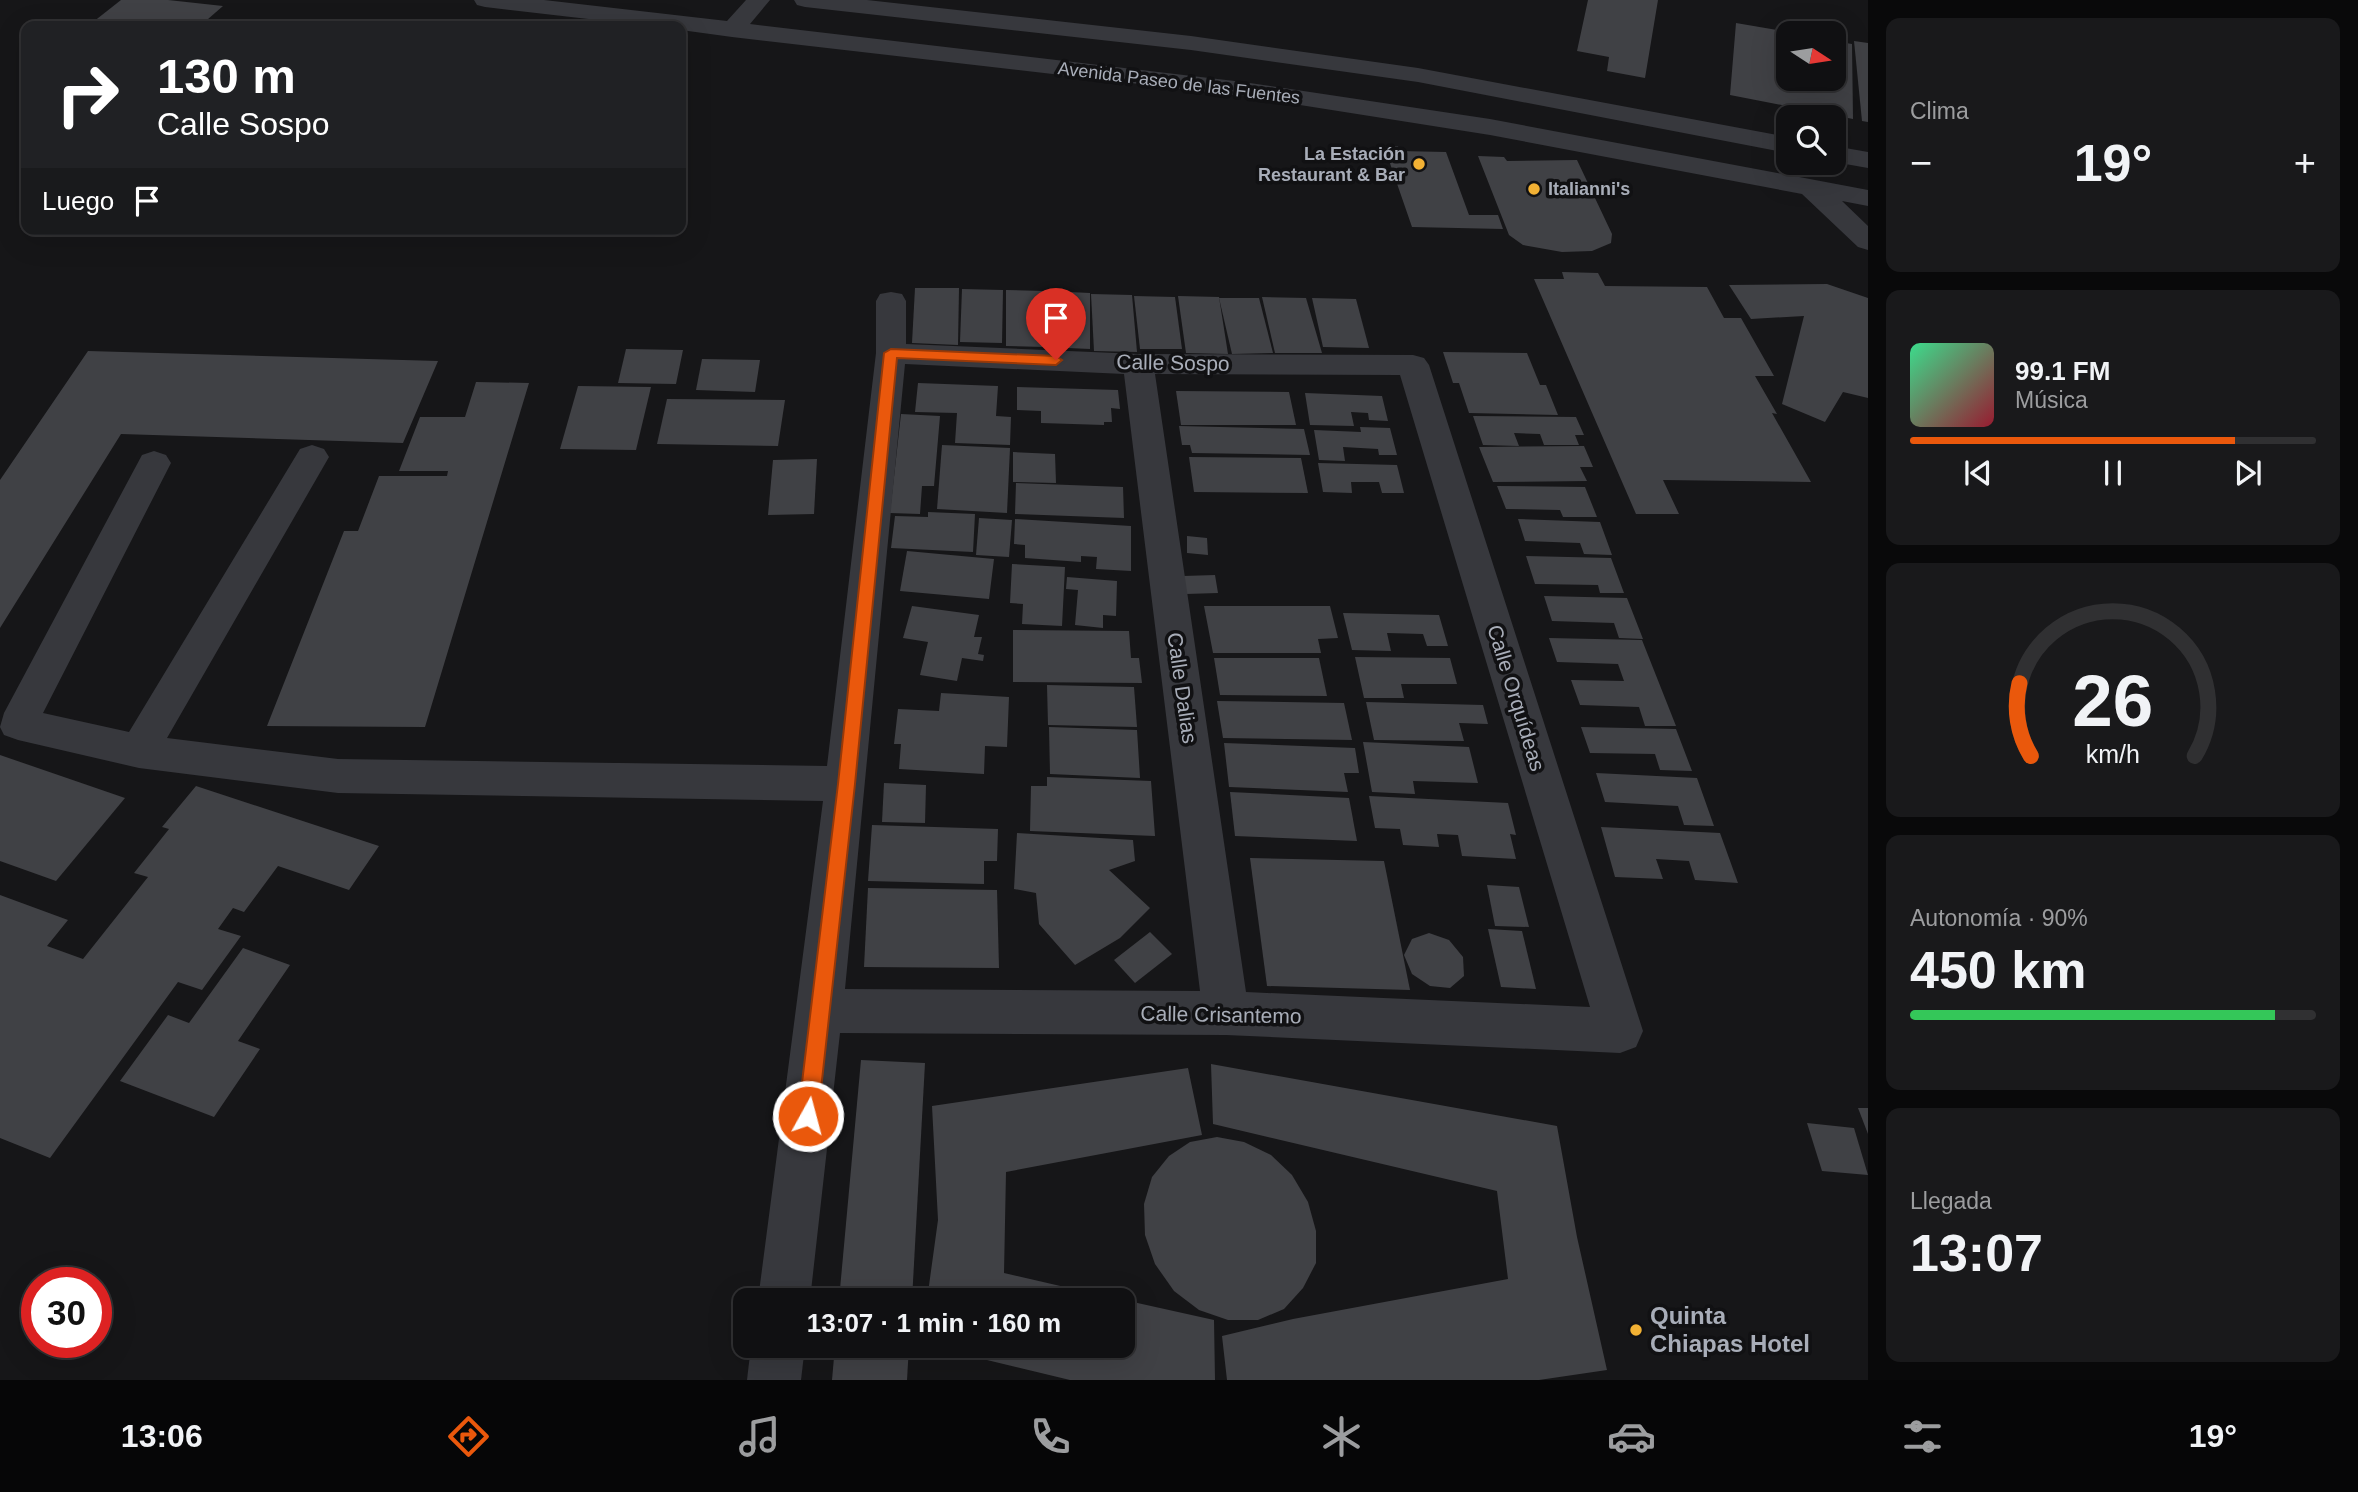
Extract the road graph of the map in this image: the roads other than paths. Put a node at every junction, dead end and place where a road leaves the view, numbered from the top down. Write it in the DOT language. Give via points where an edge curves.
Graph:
graph roads {
  1 [pos="485,0"];
  2 [pos="759,0"];
  3 [pos="805,0"];
  4 [pos="658,21"];
  5 [pos="686,24"];
  6 [pos="732,30"];
  7 [pos="1776,143"];
  8 [pos="1846,156"];
  9 [pos="1868,160"];
  10 [pos="1812,188"];
  11 [pos="1868,198"];
  12 [pos="1868,241"];
  13 [pos="891,301"];
  14 [pos="891,353"];
  15 [pos="1138,364"];
  16 [pos="1413,365"];
  17 [pos="312,457"];
  18 [pos="154,463"];
  19 [pos="139,751"];
  20 [pos="846,784"];
  21 [pos="821,1011"];
  22 [pos="1226,1013"];
  23 [pos="1620,1031"];
  24 [pos="786,1288"];
  25 [pos="777,1358"];
  26 [pos="774,1380"];
  1 -- 4 [label="street, Avenida Paseo de las Fuentes"];
  2 -- 6 [label="street"];
  3 -- 7 [label="street, Avenida Paseo de las Fuentes" via="1418,75"];
  5 -- 6 [label="street, Avenida Paseo de las Fuentes"];
  6 -- 10 [label="street, Avenida Paseo de las Fuentes" via="1243,89 1490,127"];
  8 -- 9 [label="street"];
  10 -- 11 [label="street, Avenida Paseo de las Fuentes"];
  10 -- 12 [label="street"];
  13 -- 14 [label="street"];
  14 -- 15 [label="street, Calle Sospo"];
  14 -- 20 [label="street"];
  15 -- 16 [label="street, Calle Sospo"];
  15 -- 22 [label="street, Calle Dalias"];
  16 -- 23 [label="street, Calle Orquídeas"];
  17 -- 19 [label="street"];
  18 -- 19 [label="street" via="18,724"];
  19 -- 20 [label="street" via="338,776"];
  20 -- 21 [label="street"];
  21 -- 22 [label="street, Calle Crisantemo"];
  21 -- 24 [label="street"];
  22 -- 23 [label="street, Calle Crisantemo"];
  25 -- 26 [label="street"];
}
